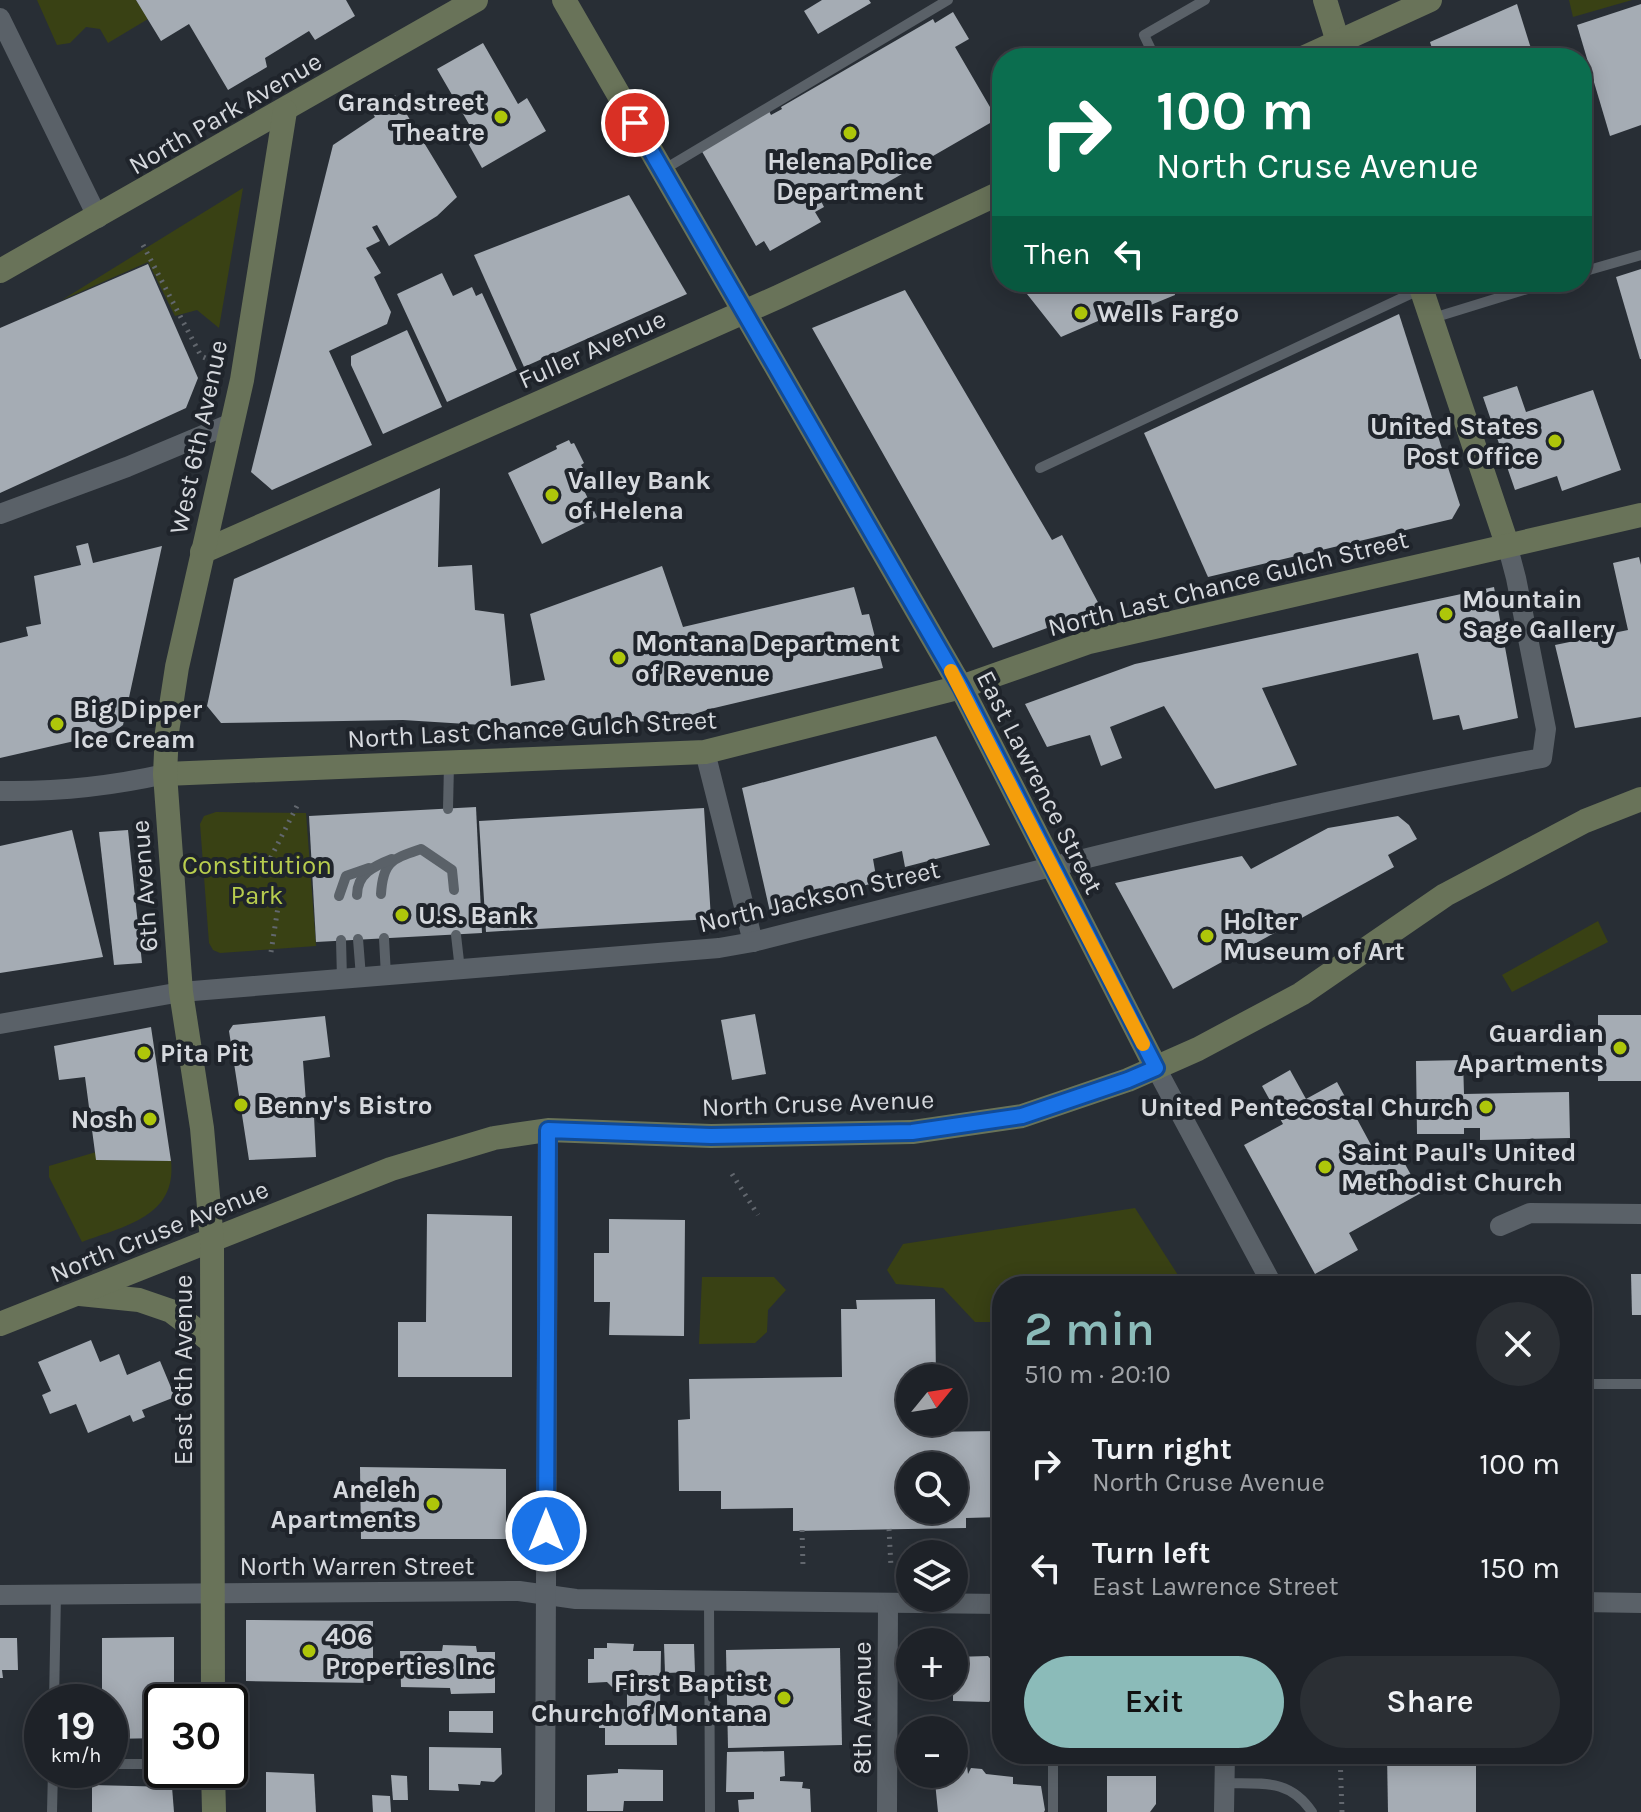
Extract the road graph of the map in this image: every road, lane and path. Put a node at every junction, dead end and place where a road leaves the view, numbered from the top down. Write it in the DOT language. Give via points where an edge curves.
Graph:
graph roads {
  1 [pos="476,0"];
  2 [pos="564,0"];
  3 [pos="948,0"];
  4 [pos="1205,0"];
  5 [pos="1325,0"];
  6 [pos="1430,0"];
  7 [pos="0,18"];
  8 [pos="1150,48"];
  9 [pos="1340,48"];
  10 [pos="1345,48"];
  11 [pos="285,111"];
  12 [pos="663,170"];
  13 [pos="992,197"];
  14 [pos="98,218"];
  15 [pos="143,245"];
  16 [pos="1641,255"];
  17 [pos="1592,269"];
  18 [pos="0,271"];
  19 [pos="1407,292"];
  20 [pos="1422,292"];
  21 [pos="1517,292"];
  22 [pos="744,311"];
  23 [pos="1431,318"];
  24 [pos="212,361"];
  25 [pos="232,423"];
  26 [pos="1040,468"];
  27 [pos="0,514"];
  28 [pos="1641,515"];
  29 [pos="1507,544"];
  30 [pos="202,552"];
  31 [pos="961,687"];
  32 [pos="705,752"];
  33 [pos="449,764"];
  34 [pos="165,774"];
  35 [pos="0,791"];
  36 [pos="1641,799"];
  37 [pos="299,802"];
  38 [pos="448,809"];
  39 [pos="393,858"];
  40 [pos="267,865"];
  41 [pos="371,867"];
  42 [pos="1051,867"];
  43 [pos="281,888"];
  44 [pos="454,890"];
  45 [pos="381,894"];
  46 [pos="357,895"];
  47 [pos="339,896"];
  48 [pos="456,935"];
  49 [pos="384,938"];
  50 [pos="358,939"];
  51 [pos="341,940"];
  52 [pos="753,942"];
  53 [pos="271,952"];
  54 [pos="460,970"];
  55 [pos="386,976"];
  56 [pos="352,979"];
  57 [pos="181,992"];
  58 [pos="0,1024"];
  59 [pos="1156,1068"];
  60 [pos="548,1130"];
  61 [pos="732,1174"];
  62 [pos="1641,1214"];
  63 [pos="758,1215"];
  64 [pos="1500,1226"];
  65 [pos="212,1241"];
  66 [pos="1268,1276"];
  67 [pos="78,1294"];
  68 [pos="0,1324"];
  69 [pos="212,1342"];
  70 [pos="1593,1384"];
  71 [pos="1641,1384"];
  72 [pos="889,1529"];
  73 [pos="802,1530"];
  74 [pos="803,1566"];
  75 [pos="891,1567"];
  76 [pos="211,1593"];
  77 [pos="56,1594"];
  78 [pos="0,1595"];
  79 [pos="546,1595"];
  80 [pos="709,1601"];
  81 [pos="1592,1602"];
  82 [pos="1641,1603"];
  83 [pos="888,1604"];
  84 [pos="992,1604"];
  85 [pos="54,1684"];
  86 [pos="213,1684"];
  87 [pos="1053,1764"];
  88 [pos="1225,1764"];
  89 [pos="1340,1764"];
  90 [pos="1224,1783"];
  91 [pos="53,1788"];
  92 [pos="213,1788"];
  93 [pos="52,1812"];
  94 [pos="214,1812"];
  95 [pos="545,1812"];
  96 [pos="710,1812"];
  97 [pos="887,1812"];
  98 [pos="1053,1812"];
  99 [pos="1224,1812"];
  100 [pos="1312,1812"];
  101 [pos="1342,1812"];
  1 -- 11 [label="street, North Park Avenue"];
  2 -- 12 [label="street, East Lawrence Street"];
  3 -- 12 [label="lane"];
  4 -- 8 [label="lane" via="1144,35"];
  5 -- 9 [label="street"];
  6 -- 10 [label="street"];
  7 -- 14 [label="street"];
  11 -- 14 [label="street, North Park Avenue"];
  11 -- 25 [label="street, West 6th Avenue"];
  12 -- 22 [label="street, East Lawrence Street"];
  13 -- 22 [label="street, Fuller Avenue"];
  14 -- 18 [label="street, North Park Avenue"];
  15 -- 24 [label="path" via="201,356"];
  16 -- 17 [label="lane"];
  19 -- 26 [label="lane"];
  20 -- 23 [label="street"];
  21 -- 23 [label="lane"];
  22 -- 30 [label="street, Fuller Avenue"];
  22 -- 31 [label="street, East Lawrence Street"];
  23 -- 29 [label="street"];
  25 -- 27 [label="street"];
  25 -- 30 [label="street, West 6th Avenue"];
  28 -- 29 [label="street, North Last Chance Gulch Street"];
  29 -- 31 [label="street, North Last Chance Gulch Street" via="1089,642"];
  29 -- 42 [label="street, North Jackson Street" via="1546,729 1542,758 1400,785"];
  30 -- 34 [label="street, West 6th Avenue" via="177,667"];
  31 -- 32 [label="street, North Last Chance Gulch Street"];
  31 -- 42 [label="street, East Lawrence Street"];
  32 -- 33 [label="street, North Last Chance Gulch Street"];
  32 -- 52 [label="street"];
  33 -- 34 [label="street, North Last Chance Gulch Street"];
  33 -- 38 [label="lane"];
  34 -- 35 [label="street"];
  34 -- 57 [label="street, 6th Avenue"];
  36 -- 59 [label="street, North Cruse Avenue" via="1585,821 1445,895 1301,994"];
  37 -- 40 [label="path"];
  39 -- 41 [label="lane"];
  39 -- 44 [label="lane" via="421,849 452,870"];
  39 -- 45 [label="lane" via="382,874"];
  41 -- 46 [label="lane" via="357,885"];
  41 -- 47 [label="lane" via="346,876"];
  42 -- 52 [label="street, North Jackson Street"];
  42 -- 59 [label="street, East Lawrence Street"];
  43 -- 53 [label="path"];
  48 -- 54 [label="lane"];
  49 -- 55 [label="lane"];
  50 -- 56 [label="lane"];
  51 -- 56 [label="lane"];
  52 -- 54 [label="street, North Jackson Street"];
  54 -- 55 [label="street, North Jackson Street"];
  55 -- 56 [label="street, North Jackson Street"];
  56 -- 57 [label="street, North Jackson Street"];
  57 -- 58 [label="street, North Jackson Street"];
  57 -- 65 [label="street, East 6th Avenue" via="202,1128"];
  59 -- 60 [label="street, North Cruse Avenue" via="1022,1116 912,1132 711,1136"];
  59 -- 66 [label="street, East Lawrence Street"];
  60 -- 65 [label="street, North Cruse Avenue" via="494,1138 391,1169"];
  60 -- 79 [label="street"];
  61 -- 63 [label="path"];
  62 -- 64 [label="street" via="1530,1213"];
  65 -- 67 [label="street, North Cruse Avenue"];
  65 -- 69 [label="street, East 6th Avenue"];
  67 -- 68 [label="street, North Cruse Avenue"];
  67 -- 69 [label="street" via="139,1300 171,1311"];
  69 -- 76 [label="street, East 6th Avenue"];
  70 -- 71 [label="lane"];
  72 -- 75 [label="path"];
  73 -- 74 [label="path"];
  76 -- 77 [label="street, North Warren Street"];
  76 -- 79 [label="street, North Warren Street"];
  76 -- 86 [label="street, East 6th Avenue"];
  77 -- 78 [label="street, North Warren Street"];
  77 -- 85 [label="lane"];
  79 -- 80 [label="street, North Warren Street"];
  79 -- 95 [label="street"];
  80 -- 83 [label="street, North Warren Street"];
  80 -- 96 [label="lane"];
  81 -- 82 [label="street"];
  83 -- 84 [label="street, North Warren Street"];
  83 -- 97 [label="street, 8th Avenue"];
  87 -- 98 [label="lane"];
  88 -- 90 [label="street"];
  89 -- 101 [label="path"];
  90 -- 99 [label="street"];
  90 -- 100 [label="lane" via="1290,1789"];
  91 -- 93 [label="lane"];
  92 -- 94 [label="street"];
}
